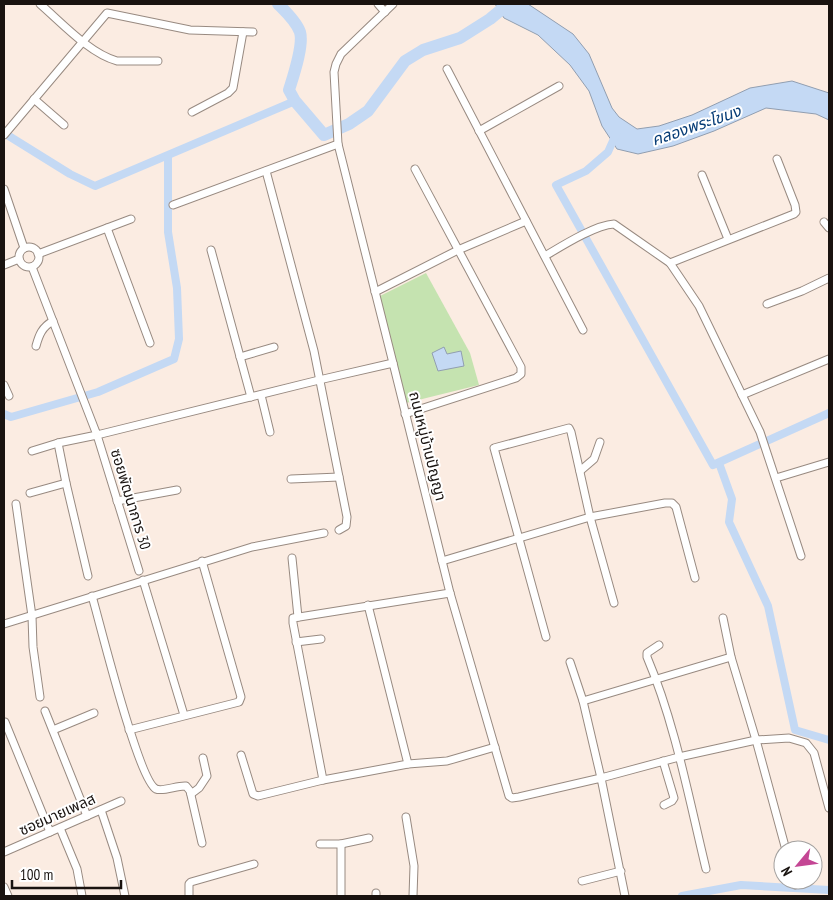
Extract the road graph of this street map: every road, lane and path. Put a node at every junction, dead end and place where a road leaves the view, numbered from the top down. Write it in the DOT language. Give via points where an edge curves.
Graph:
graph roads {
  1 [pos="40,4"];
  2 [pos="378,4"];
  3 [pos="393,4"];
  4 [pos="385,12"];
  5 [pos="243,32"];
  6 [pos="253,32"];
  7 [pos="83,41"];
  8 [pos="158,61"];
  9 [pos="447,69"];
  10 [pos="559,86"];
  11 [pos="34,99"];
  12 [pos="192,112"];
  13 [pos="64,125"];
  14 [pos="479,131"];
  15 [pos="6,132"];
  16 [pos="338,144"];
  17 [pos="776,159"];
  18 [pos="416,169"];
  19 [pos="266,171"];
  20 [pos="702,175"];
  21 [pos="4,189"];
  22 [pos="173,205"];
  23 [pos="131,219"];
  24 [pos="526,221"];
  25 [pos="107,228"];
  26 [pos="728,239"];
  27 [pos="24,248"];
  28 [pos="212,250"];
  29 [pos="458,250"];
  30 [pos="38,254"];
  31 [pos="544,256"];
  32 [pos="19,259"];
  33 [pos="670,263"];
  34 [pos="4,266"];
  35 [pos="32,267"];
  36 [pos="829,278"];
  37 [pos="375,292"];
  38 [pos="767,304"];
  39 [pos="53,321"];
  40 [pos="583,330"];
  41 [pos="150,343"];
  42 [pos="36,346"];
  43 [pos="274,347"];
  44 [pos="240,358"];
  45 [pos="829,359"];
  46 [pos="393,364"];
  47 [pos="319,380"];
  48 [pos="4,385"];
  49 [pos="261,395"];
  50 [pos="742,395"];
  51 [pos="9,396"];
  52 [pos="251,397"];
  53 [pos="405,414"];
  54 [pos="270,432"];
  55 [pos="97,435"];
  56 [pos="600,442"];
  57 [pos="58,443"];
  58 [pos="32,451"];
  59 [pos="829,462"];
  60 [pos="580,471"];
  61 [pos="339,477"];
  62 [pos="776,478"];
  63 [pos="291,479"];
  64 [pos="66,484"];
  65 [pos="177,490"];
  66 [pos="30,493"];
  67 [pos="117,501"];
  68 [pos="16,504"];
  69 [pos="590,517"];
  70 [pos="339,530"];
  71 [pos="324,533"];
  72 [pos="519,538"];
  73 [pos="801,556"];
  74 [pos="292,558"];
  75 [pos="442,561"];
  76 [pos="202,562"];
  77 [pos="139,571"];
  78 [pos="88,576"];
  79 [pos="695,578"];
  80 [pos="143,580"];
  81 [pos="450,593"];
  82 [pos="92,596"];
  83 [pos="614,603"];
  84 [pos="368,605"];
  85 [pos="32,616"];
  86 [pos="298,616"];
  87 [pos="723,618"];
  88 [pos="4,624"];
  89 [pos="546,637"];
  90 [pos="321,639"];
  91 [pos="296,642"];
  92 [pos="659,644"];
  93 [pos="731,657"];
  94 [pos="570,662"];
  95 [pos="656,679"];
  96 [pos="40,697"];
  97 [pos="583,701"];
  98 [pos="45,711"];
  99 [pos="94,713"];
  100 [pos="184,715"];
  101 [pos="6,722"];
  102 [pos="53,730"];
  103 [pos="129,730"];
  104 [pos="756,740"];
  105 [pos="495,747"];
  106 [pos="241,755"];
  107 [pos="679,757"];
  108 [pos="204,758"];
  109 [pos="662,761"];
  110 [pos="408,764"];
  111 [pos="601,778"];
  112 [pos="323,780"];
  113 [pos="191,794"];
  114 [pos="121,801"];
  115 [pos="664,805"];
  116 [pos="829,808"];
  117 [pos="101,810"];
  118 [pos="87,816"];
  119 [pos="406,817"];
  120 [pos="60,828"];
  121 [pos="50,832"];
  122 [pos="369,838"];
  123 [pos="783,840"];
  124 [pos="202,843"];
  125 [pos="320,844"];
  126 [pos="341,844"];
  127 [pos="4,852"];
  128 [pos="254,864"];
  129 [pos="706,868"];
  130 [pos="621,871"];
  131 [pos="582,881"];
  132 [pos="4,887"];
  133 [pos="8,896"];
  134 [pos="82,896"];
  135 [pos="125,896"];
  136 [pos="189,896"];
  137 [pos="341,896"];
  138 [pos="413,896"];
  139 [pos="626,896"];
  1 -- 7 [label="street"];
  2 -- 4 [label="street"];
  3 -- 4 [label="street, ถนนหมู่บ้านปัญญา"];
  4 -- 16 [label="street, ถนนหมู่บ้านปัญญา" via="341,54 336,64"];
  5 -- 6 [label="street"];
  5 -- 7 [label="street" via="190,30 107,13"];
  5 -- 12 [label="street" via="233,88"];
  7 -- 8 [label="street" via="117,61"];
  7 -- 11 [label="street"];
  9 -- 14 [label="street"];
  10 -- 14 [label="street"];
  11 -- 13 [label="street"];
  11 -- 15 [label="street"];
  14 -- 24 [label="street"];
  16 -- 19 [label="street"];
  16 -- 37 [label="street, ถนนหมู่บ้านปัญญา"];
  17 -- 26 [label="street" via="795,205 795,213"];
  18 -- 29 [label="street"];
  19 -- 22 [label="street"];
  19 -- 47 [label="street"];
  20 -- 26 [label="street"];
  21 -- 27 [label="street"];
  23 -- 25 [label="street"];
  24 -- 29 [label="street"];
  24 -- 31 [label="street"];
  25 -- 30 [label="street"];
  25 -- 41 [label="street"];
  26 -- 33 [label="street"];
  27 -- 30 [label="street" via="34,248"];
  27 -- 32 [label="street"];
  28 -- 44 [label="street"];
  29 -- 37 [label="street"];
  29 -- 53 [label="street" via="521,368 521,374"];
  30 -- 35 [label="street" via="37,263"];
  31 -- 33 [label="street" via="610,224 618,226"];
  31 -- 40 [label="street"];
  32 -- 34 [label="street"];
  32 -- 35 [label="street" via="25,266"];
  33 -- 50 [label="street" via="699,306"];
  35 -- 39 [label="street"];
  36 -- 38 [label="street"];
  37 -- 46 [label="street, ถนนหมู่บ้านปัญญา"];
  39 -- 42 [label="street" via="42,329"];
  39 -- 55 [label="street"];
  43 -- 44 [label="street"];
  44 -- 52 [label="street"];
  45 -- 50 [label="street"];
  46 -- 47 [label="street"];
  46 -- 53 [label="street, ถนนหมู่บ้านปัญญา"];
  47 -- 49 [label="street"];
  47 -- 61 [label="street"];
  48 -- 51 [label="street"];
  49 -- 52 [label="street"];
  49 -- 54 [label="street"];
  50 -- 62 [label="street" via="760,432"];
  52 -- 55 [label="street"];
  53 -- 75 [label="street, ถนนหมู่บ้านปัญญา"];
  55 -- 57 [label="street"];
  55 -- 67 [label="street, ซอยพัฒนาการ 30"];
  56 -- 60 [label="street" via="594,459"];
  57 -- 58 [label="street"];
  57 -- 64 [label="street"];
  59 -- 62 [label="street"];
  60 -- 69 [label="street"];
  60 -- 72 [label="street" via="569,428 494,448"];
  61 -- 63 [label="street"];
  61 -- 70 [label="street" via="347,518 346,526"];
  62 -- 73 [label="street"];
  64 -- 66 [label="street"];
  64 -- 78 [label="street"];
  65 -- 67 [label="street"];
  67 -- 77 [label="street, ซอยพัฒนาการ 30"];
  68 -- 85 [label="street"];
  69 -- 72 [label="street"];
  69 -- 79 [label="street" via="672,503 676,507"];
  69 -- 83 [label="street"];
  71 -- 76 [label="street" via="252,547"];
  72 -- 75 [label="street"];
  72 -- 89 [label="street"];
  74 -- 86 [label="street"];
  75 -- 81 [label="street, ถนนหมู่บ้านปัญญา"];
  76 -- 80 [label="street"];
  76 -- 100 [label="street" via="241,697 233,705"];
  80 -- 82 [label="street"];
  80 -- 100 [label="street"];
  81 -- 84 [label="street"];
  81 -- 105 [label="street, ถนนหมู่บ้านปัญญา"];
  82 -- 85 [label="street"];
  82 -- 103 [label="street"];
  84 -- 86 [label="street"];
  84 -- 110 [label="street"];
  85 -- 88 [label="street"];
  85 -- 96 [label="street"];
  86 -- 91 [label="street" via="293,623"];
  87 -- 93 [label="street"];
  90 -- 91 [label="street"];
  91 -- 112 [label="street"];
  92 -- 95 [label="street" via="647,653"];
  93 -- 95 [label="street"];
  93 -- 104 [label="street"];
  94 -- 97 [label="street"];
  95 -- 97 [label="street"];
  95 -- 107 [label="street"];
  97 -- 111 [label="street"];
  98 -- 102 [label="street"];
  99 -- 102 [label="street"];
  100 -- 103 [label="street"];
  101 -- 121 [label="street"];
  102 -- 118 [label="street"];
  103 -- 113 [label="street" via="151,784 160,789 186,786"];
  104 -- 107 [label="street"];
  104 -- 116 [label="street" via="789,738 806,743 814,753"];
  104 -- 123 [label="street"];
  105 -- 110 [label="street" via="447,761"];
  105 -- 111 [label="street, ถนนหมู่บ้านปัญญา" via="512,798"];
  106 -- 112 [label="street" via="255,796"];
  107 -- 109 [label="street"];
  107 -- 129 [label="street"];
  108 -- 113 [label="street" via="207,776 200,788"];
  109 -- 111 [label="street"];
  109 -- 115 [label="street" via="674,798"];
  110 -- 112 [label="street"];
  111 -- 130 [label="street"];
  113 -- 124 [label="street"];
  114 -- 117 [label="street, ซอยมายเพลส"];
  117 -- 118 [label="street, ซอยมายเพลส"];
  117 -- 135 [label="street"];
  118 -- 120 [label="street, ซอยมายเพลส"];
  119 -- 138 [label="street" via="414,866"];
  120 -- 121 [label="street, ซอยมายเพลส"];
  120 -- 134 [label="street" via="77,869"];
  121 -- 127 [label="street, ซอยมายเพลส"];
  122 -- 126 [label="street"];
  125 -- 126 [label="street"];
  126 -- 137 [label="street"];
  128 -- 136 [label="street" via="192,882 189,884"];
  130 -- 131 [label="street"];
  130 -- 139 [label="street"];
  132 -- 133 [label="street"];
}
